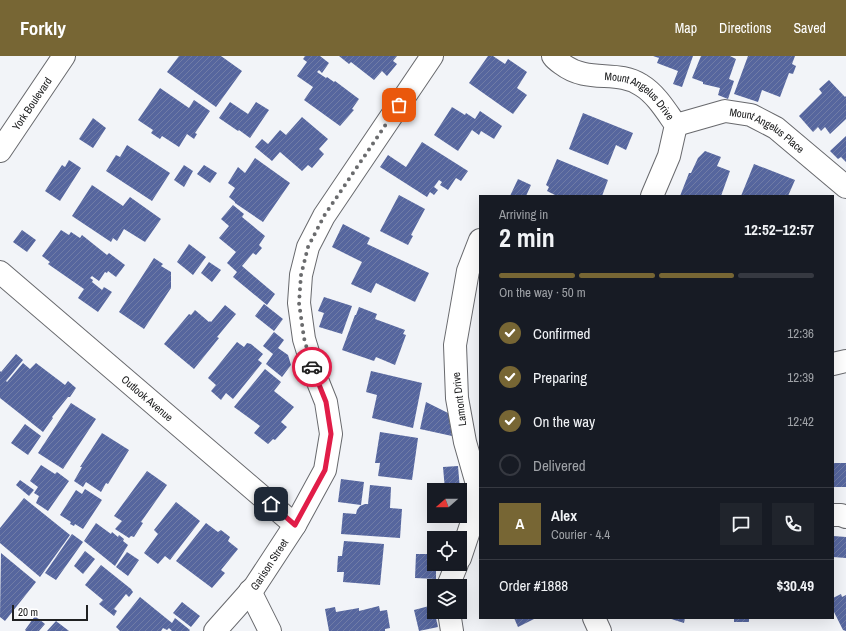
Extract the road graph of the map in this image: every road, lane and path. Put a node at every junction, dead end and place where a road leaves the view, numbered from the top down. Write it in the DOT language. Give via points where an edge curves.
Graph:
graph roads {
  1 [pos="64,56"];
  2 [pos="432,56"];
  3 [pos="553,56"];
  4 [pos="676,125"];
  5 [pos="0,151"];
  6 [pos="846,187"];
  7 [pos="652,195"];
  8 [pos="479,243"];
  9 [pos="0,272"];
  10 [pos="846,361"];
  11 [pos="834,364"];
  12 [pos="834,516"];
  13 [pos="846,517"];
  14 [pos="295,525"];
  15 [pos="467,537"];
  16 [pos="250,591"];
  17 [pos="450,619"];
  18 [pos="594,619"];
  19 [pos="214,631"];
  20 [pos="270,631"];
  21 [pos="452,631"];
  22 [pos="600,631"];
  1 -- 5 [label="street, York Boulevard"];
  2 -- 14 [label="street, Garison Street" via="324,216 308,247 301,275 299,303 304,338 326,402 331,434 325,470"];
  3 -- 4 [label="street, Mount Angelus Drive" via="570,71 591,76 624,78 641,85 661,103"];
  4 -- 6 [label="street, Mount Angelus Place" via="725,111 751,114 776,128"];
  4 -- 7 [label="street, Mount Angelus Drive" via="669,156"];
  8 -- 15 [label="street, Lamont Drive" via="468,271 455,345 457,398 465,442 477,484 475,513"];
  9 -- 14 [label="street, Outlook Avenue"];
  10 -- 11 [label="street"];
  12 -- 13 [label="street"];
  14 -- 16 [label="street, Garison Street" via="256,586"];
  16 -- 19 [label="street, Garison Street"];
  16 -- 20 [label="street"];
  17 -- 21 [label="street"];
  18 -- 22 [label="street"];
}
